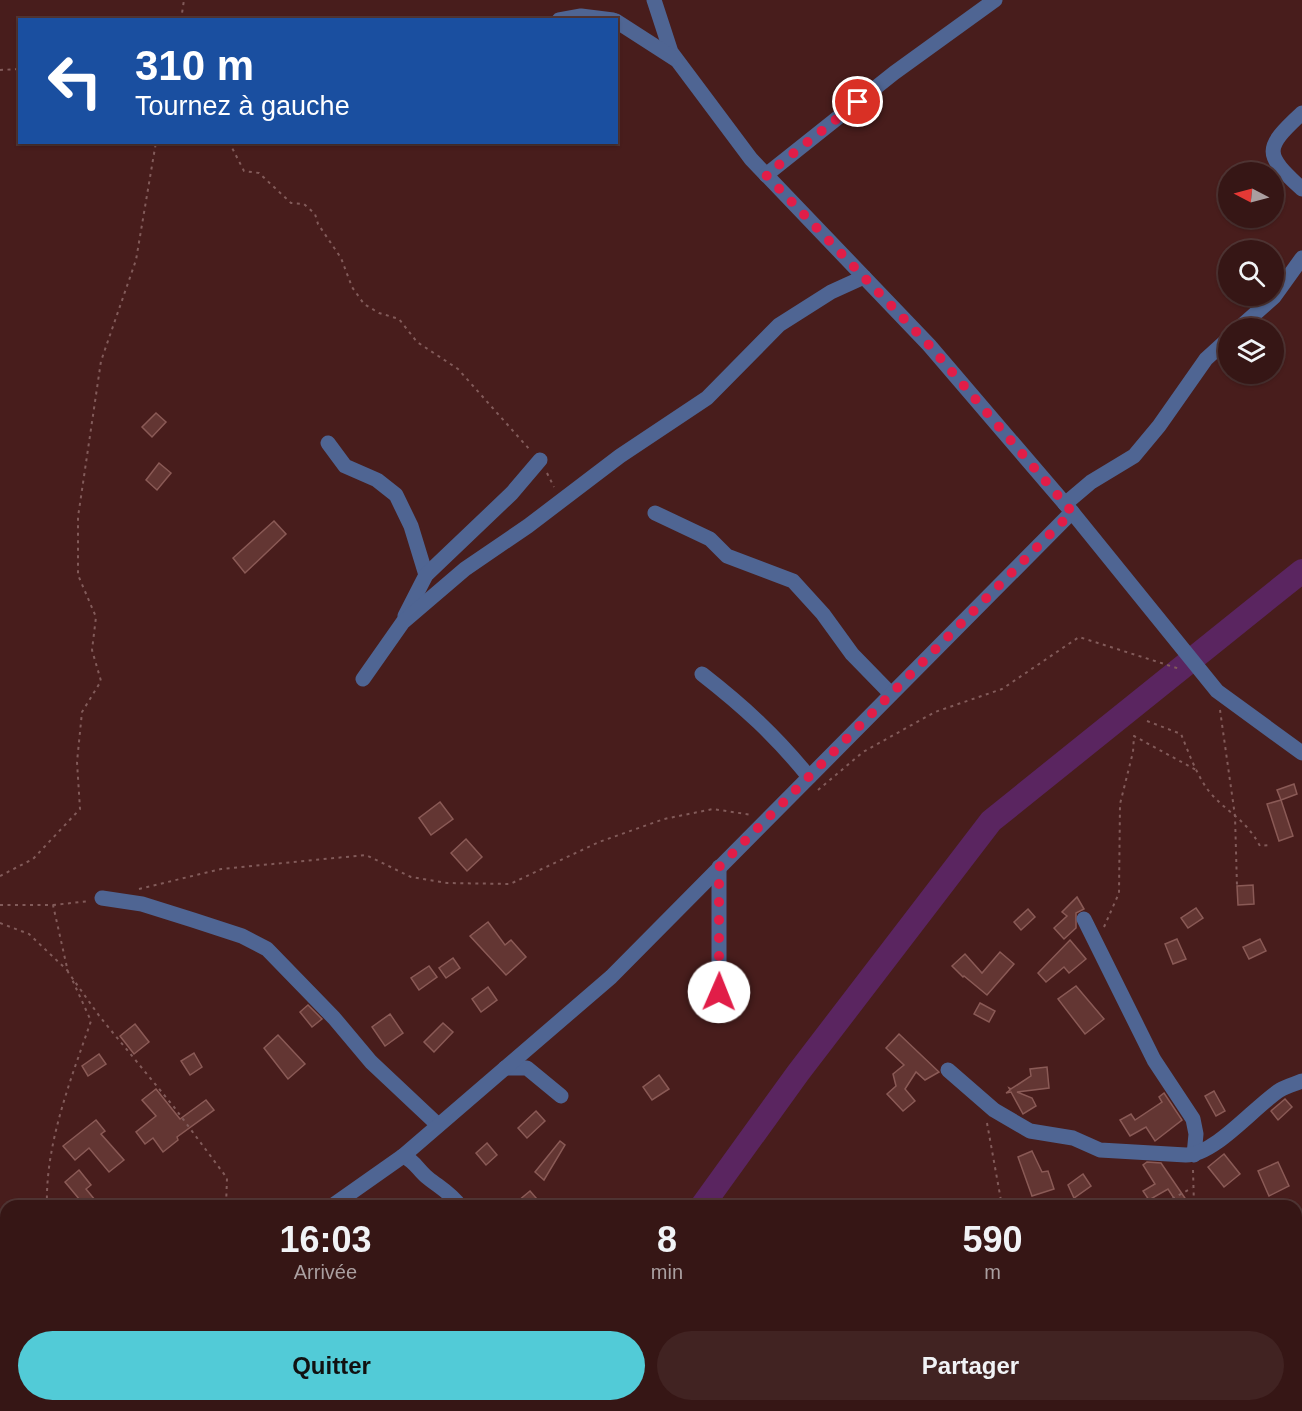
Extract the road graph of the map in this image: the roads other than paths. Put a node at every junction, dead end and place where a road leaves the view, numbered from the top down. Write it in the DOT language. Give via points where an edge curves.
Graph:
graph roads {
  1 [pos="654,0"];
  2 [pos="995,0"];
  3 [pos="570,18"];
  4 [pos="598,18"];
  5 [pos="618,22"];
  6 [pos="677,61"];
  7 [pos="1302,113"];
  8 [pos="766,175"];
  9 [pos="1302,189"];
  10 [pos="1302,258"];
  11 [pos="864,277"];
  12 [pos="1250,318"];
  13 [pos="1218,348"];
  14 [pos="328,443"];
  15 [pos="540,460"];
  16 [pos="1069,508"];
  17 [pos="655,513"];
  18 [pos="426,575"];
  19 [pos="403,622"];
  20 [pos="702,674"];
  21 [pos="363,679"];
  22 [pos="891,694"];
  23 [pos="1302,753"];
  24 [pos="809,777"];
  25 [pos="719,867"];
  26 [pos="102,897"];
  27 [pos="1084,919"];
  28 [pos="719,992"];
  29 [pos="505,1068"];
  30 [pos="948,1070"];
  31 [pos="1302,1081"];
  32 [pos="561,1096"];
  33 [pos="438,1125"];
  34 [pos="403,1155"];
  35 [pos="1194,1155"];
  36 [pos="340,1200"];
  37 [pos="454,1200"];
  1 -- 6 [label="street" via="670,52"];
  2 -- 8 [label="street" via="894,73"];
  3 -- 4 [label="street"];
  5 -- 6 [label="street"];
  6 -- 8 [label="street"];
  7 -- 9 [label="street" via="1275,141 1272,157"];
  8 -- 11 [label="street"];
  10 -- 12 [label="street" via="1274,297"];
  11 -- 16 [label="street" via="929,345"];
  11 -- 19 [label="street" via="831,292 779,325 707,398 465,569"];
  13 -- 16 [label="street" via="1134,456 1090,482"];
  14 -- 18 [label="street" via="345,466 377,480 396,495 411,526"];
  15 -- 18 [label="street" via="512,493"];
  16 -- 22 [label="street"];
  16 -- 23 [label="street" via="1217,691"];
  17 -- 22 [label="street" via="710,539 727,556 794,581 852,654"];
  18 -- 19 [label="street"];
  19 -- 21 [label="street"];
  20 -- 24 [label="street" via="776,737"];
  22 -- 24 [label="street"];
  24 -- 25 [label="street"];
  25 -- 28 [label="street"];
  25 -- 29 [label="street" via="611,977"];
  26 -- 33 [label="street" via="142,904 193,920 267,949 371,1062"];
  27 -- 35 [label="street" via="1154,1060 1193,1119"];
  29 -- 32 [label="street" via="526,1068"];
  29 -- 33 [label="street"];
  30 -- 35 [label="street" via="984,1102 1030,1131 1073,1138 1088,1147"];
  31 -- 35 [label="street" via="1282,1089 1232,1131"];
  33 -- 34 [label="street"];
  34 -- 36 [label="street"];
  34 -- 37 [label="street"];
}
